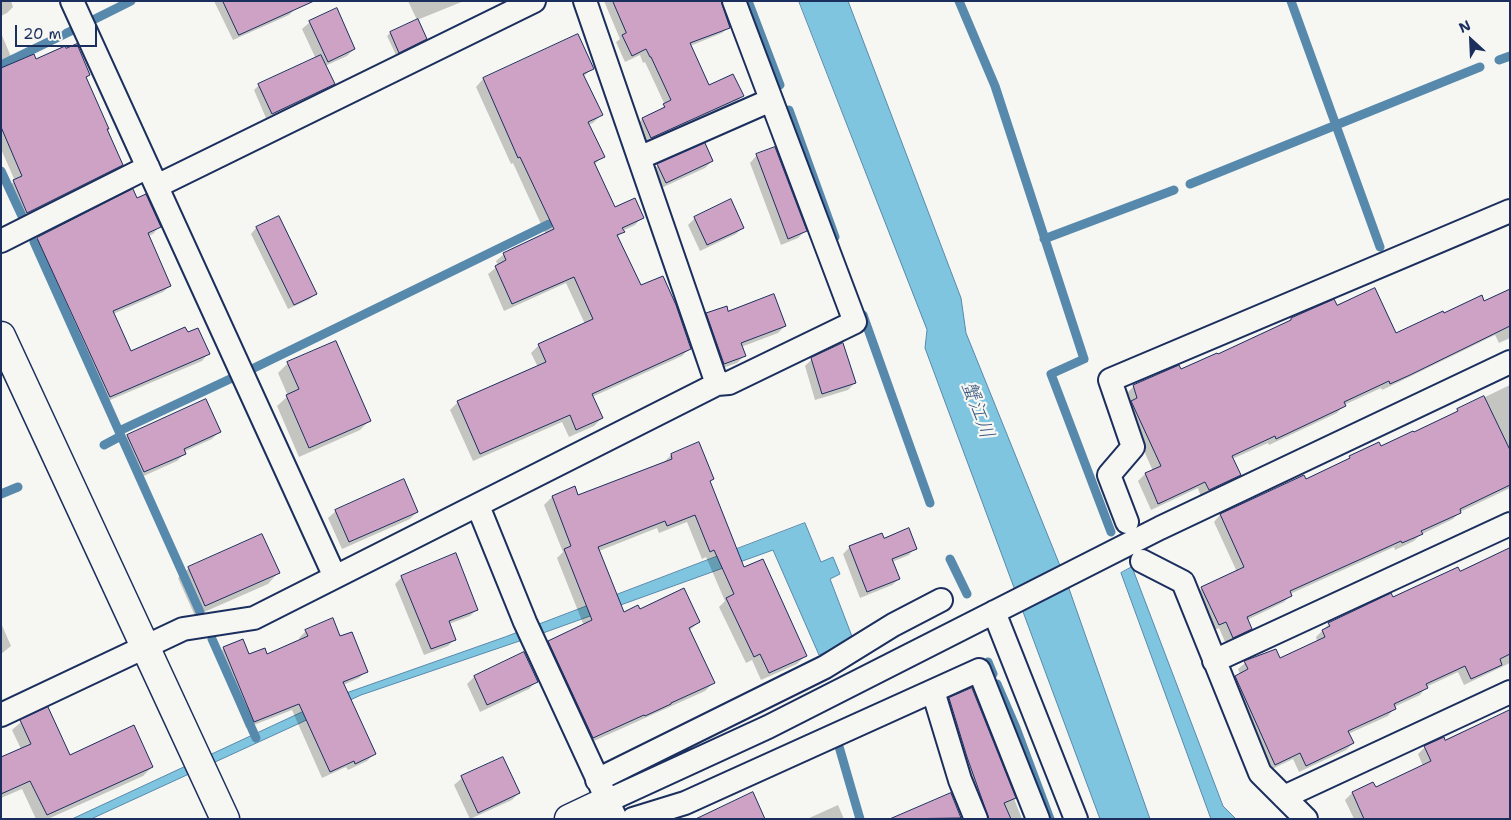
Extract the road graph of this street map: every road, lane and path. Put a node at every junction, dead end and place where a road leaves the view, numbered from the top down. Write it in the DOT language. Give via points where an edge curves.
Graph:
graph roads {
  1 [pos="72,1"];
  2 [pos="534,1"];
  3 [pos="585,1"];
  4 [pos="734,1"];
  5 [pos="771,100"];
  6 [pos="639,158"];
  7 [pos="153,176"];
  8 [pos="1510,211"];
  9 [pos="1,241"];
  10 [pos="1,336"];
  11 [pos="1510,362"];
  12 [pos="717,384"];
  13 [pos="478,506"];
  14 [pos="1128,522"];
  15 [pos="1510,524"];
  16 [pos="1142,561"];
  17 [pos="335,577"];
  18 [pos="941,600"];
  19 [pos="998,610"];
  20 [pos="146,647"];
  21 [pos="1214,661"];
  22 [pos="933,691"];
  23 [pos="1510,692"];
  24 [pos="1,715"];
  25 [pos="1284,797"];
  26 [pos="607,800"];
  27 [pos="225,819"];
  28 [pos="569,819"];
  29 [pos="633,819"];
  30 [pos="976,819"];
  31 [pos="1038,819"];
  32 [pos="1076,819"];
  33 [pos="1306,819"];
  1 -- 7 [label="street"];
  2 -- 7 [label="street"];
  3 -- 6 [label="street"];
  4 -- 5 [label="street"];
  5 -- 6 [label="street"];
  5 -- 12 [label="street" via="855,322 729,383"];
  6 -- 12 [label="street"];
  7 -- 9 [label="street"];
  7 -- 17 [label="street"];
  8 -- 14 [label="street" via="1110,380 1133,448 1109,474"];
  10 -- 20 [label="street"];
  11 -- 19 [label="street" via="1160,528"];
  12 -- 13 [label="street"];
  13 -- 17 [label="street"];
  13 -- 26 [label="street" via="524,622"];
  15 -- 21 [label="street"];
  16 -- 21 [label="street" via="1183,582"];
  17 -- 20 [label="street" via="254,618 183,629"];
  18 -- 26 [label="street" via="893,625"];
  19 -- 26 [label="street" via="768,727"];
  19 -- 32 [label="street"];
  20 -- 24 [label="street"];
  20 -- 27 [label="street"];
  21 -- 25 [label="street" via="1260,773"];
  22 -- 29 [label="street" via="685,803"];
  22 -- 30 [label="street" via="960,780"];
  22 -- 31 [label="street" via="979,670"];
  23 -- 25 [label="street"];
  25 -- 33 [label="street"];
  26 -- 28 [label="street"];
}
